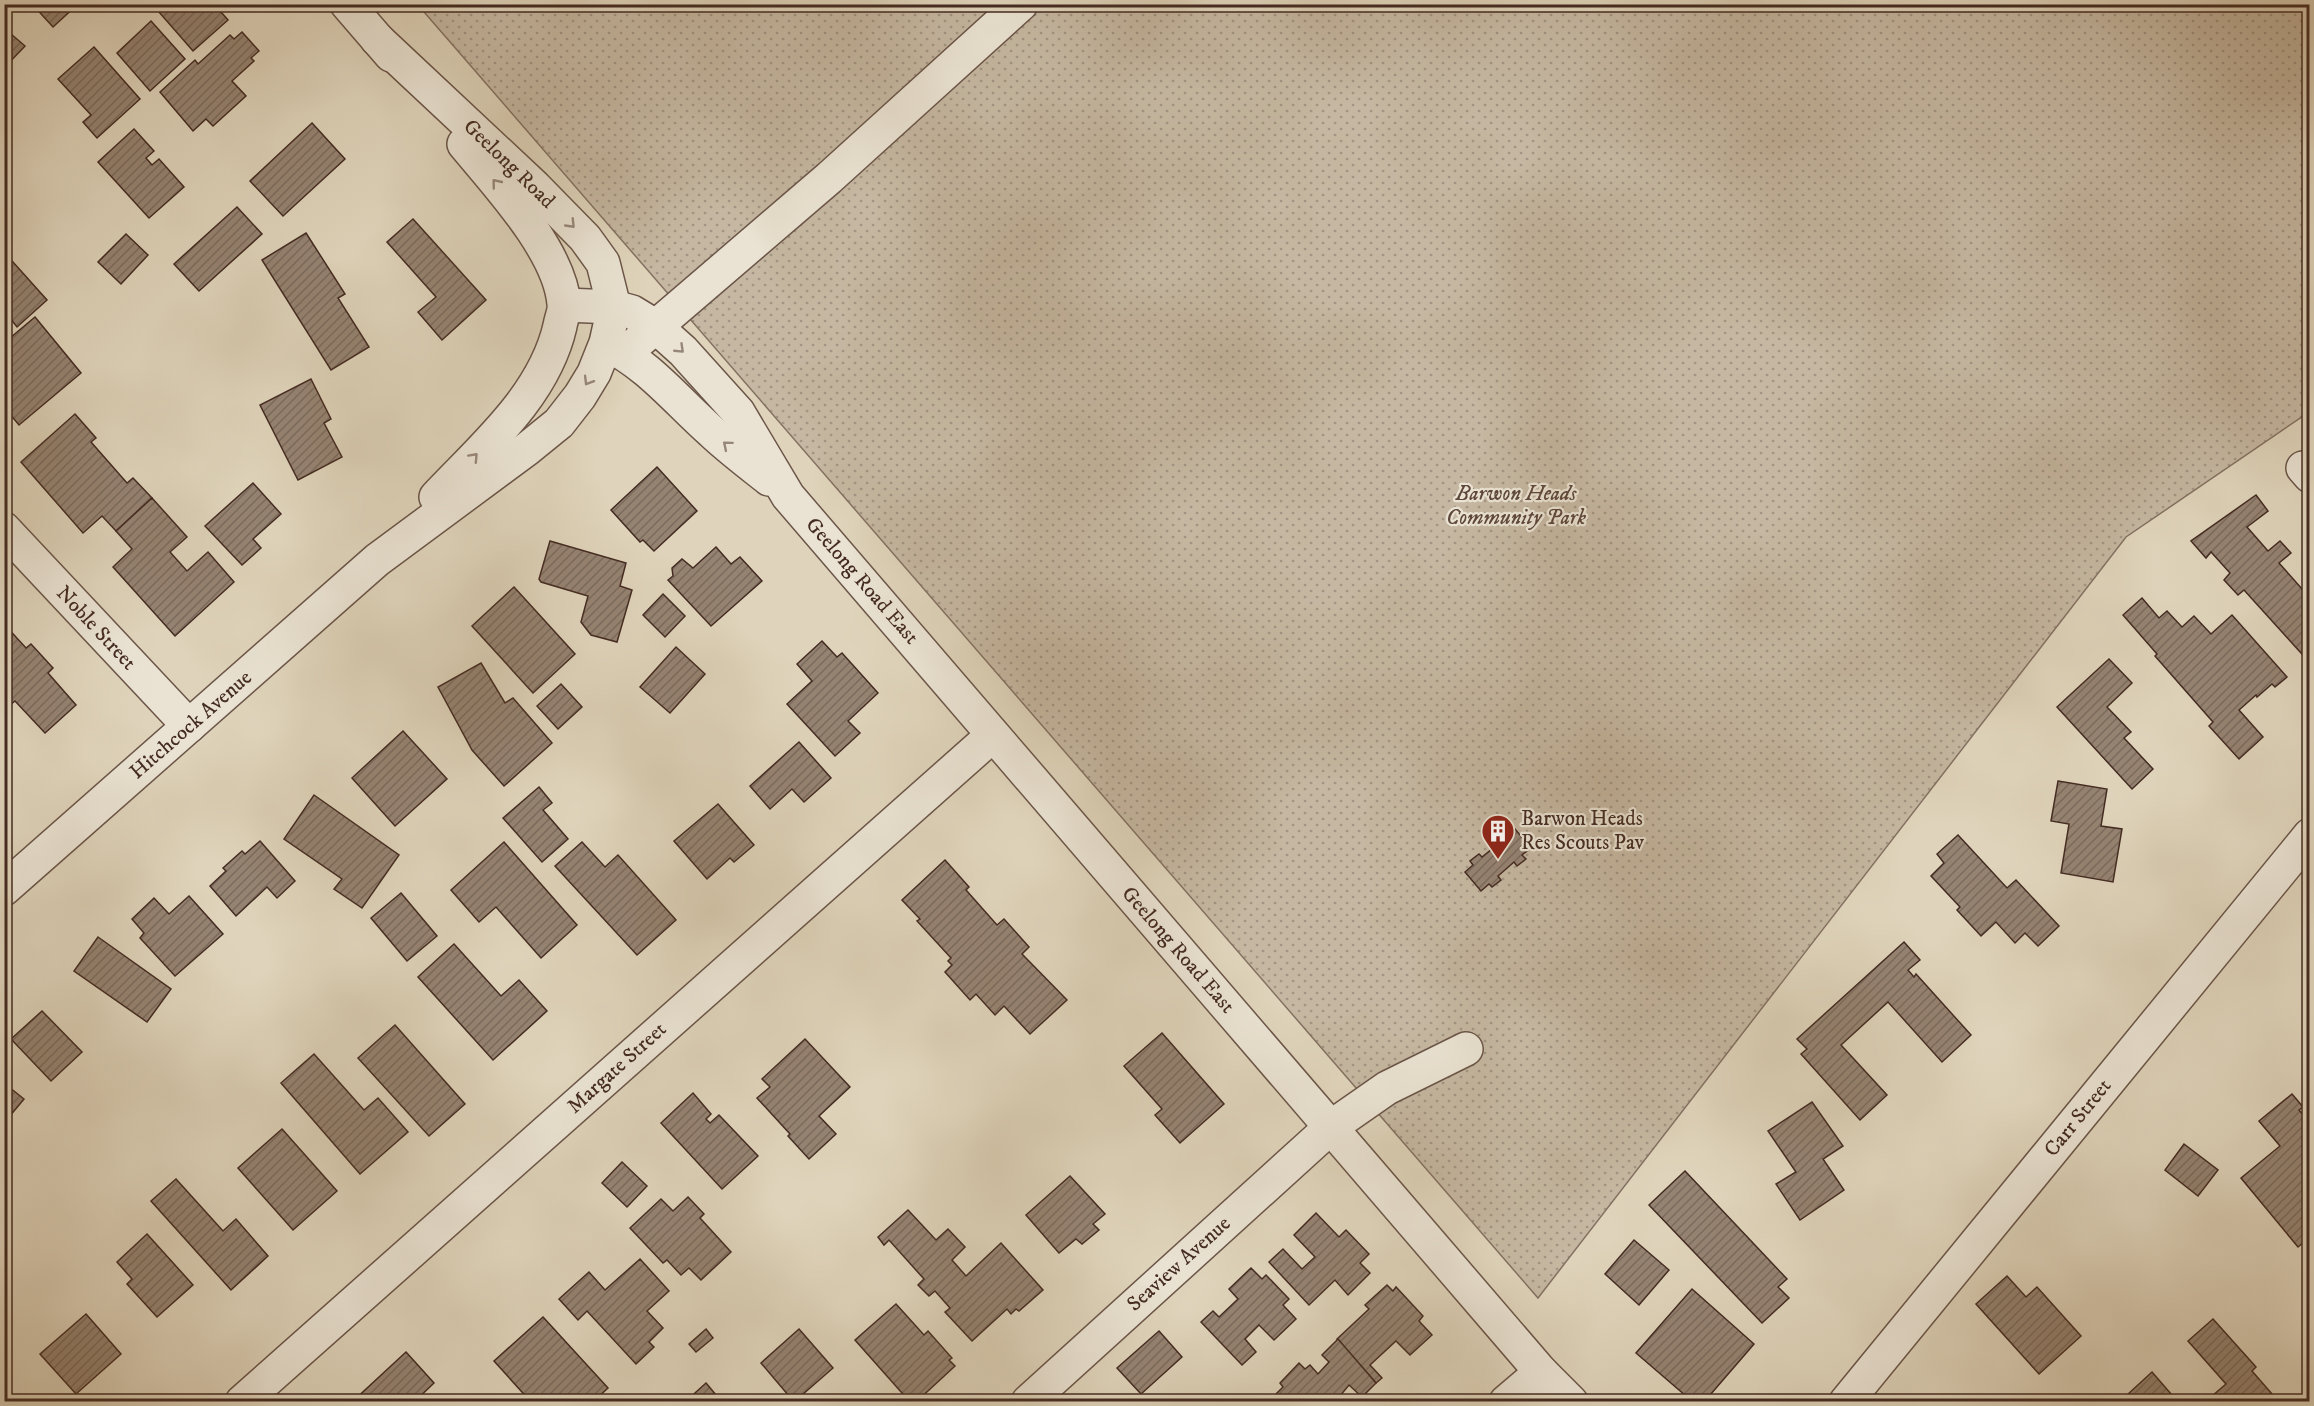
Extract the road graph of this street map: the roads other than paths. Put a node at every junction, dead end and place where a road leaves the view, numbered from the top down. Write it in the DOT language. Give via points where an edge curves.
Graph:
graph roads {
  1 [pos="347,4"];
  2 [pos="1022,4"];
  3 [pos="377,39"];
  4 [pos="565,305"];
  5 [pos="614,307"];
  6 [pos="655,326"];
  7 [pos="615,348"];
  8 [pos="788,496"];
  9 [pos="4,529"];
  10 [pos="377,560"];
  11 [pos="189,726"];
  12 [pos="993,735"];
  13 [pos="2310,835"];
  14 [pos="4,889"];
  15 [pos="1466,1049"];
  16 [pos="1330,1127"];
  17 [pos="1541,1372"];
  18 [pos="242,1401"];
  19 [pos="1028,1401"];
  20 [pos="1506,1401"];
  21 [pos="1571,1401"];
  22 [pos="1846,1401"];
  1 -- 3 [label="street, Geelong Road"];
  2 -- 6 [label="street" via="829,178"];
  4 -- 3 [label="street, Geelong Road, one-way" via="557,274 517,208"];
  3 -- 5 [label="street, Geelong Road, one-way" via="585,238 603,263"];
  4 -- 5 [label="street, Geelong Road East"];
  4 -- 7 [label="street, Geelong Road East"];
  10 -- 4 [label="street, Hitchcock Avenue, one-way" via="533,389 558,335"];
  5 -- 6 [label="street, Geelong Road East" via="632,312"];
  5 -- 7 [label="street, Hitchcock Avenue"];
  6 -- 7 [label="street"];
  6 -- 8 [label="street, Geelong Road East, one-way" via="738,412"];
  8 -- 7 [label="street, Geelong Road East, one-way" via="712,433 647,369"];
  7 -- 10 [label="street, Hitchcock Avenue, one-way" via="559,423"];
  8 -- 12 [label="street, Geelong Road East"];
  9 -- 11 [label="street, Noble Street"];
  10 -- 11 [label="street, Hitchcock Avenue"];
  11 -- 14 [label="street, Hitchcock Avenue"];
  12 -- 16 [label="street, Geelong Road East"];
  12 -- 18 [label="street, Margate Street"];
  13 -- 22 [label="street, Carr Street"];
  15 -- 16 [label="street, Seaview Avenue" via="1387,1088"];
  16 -- 17 [label="street, Geelong Road East"];
  16 -- 19 [label="street, Seaview Avenue"];
  17 -- 20 [label="street"];
  17 -- 21 [label="street, Geelong Road East"];
}
